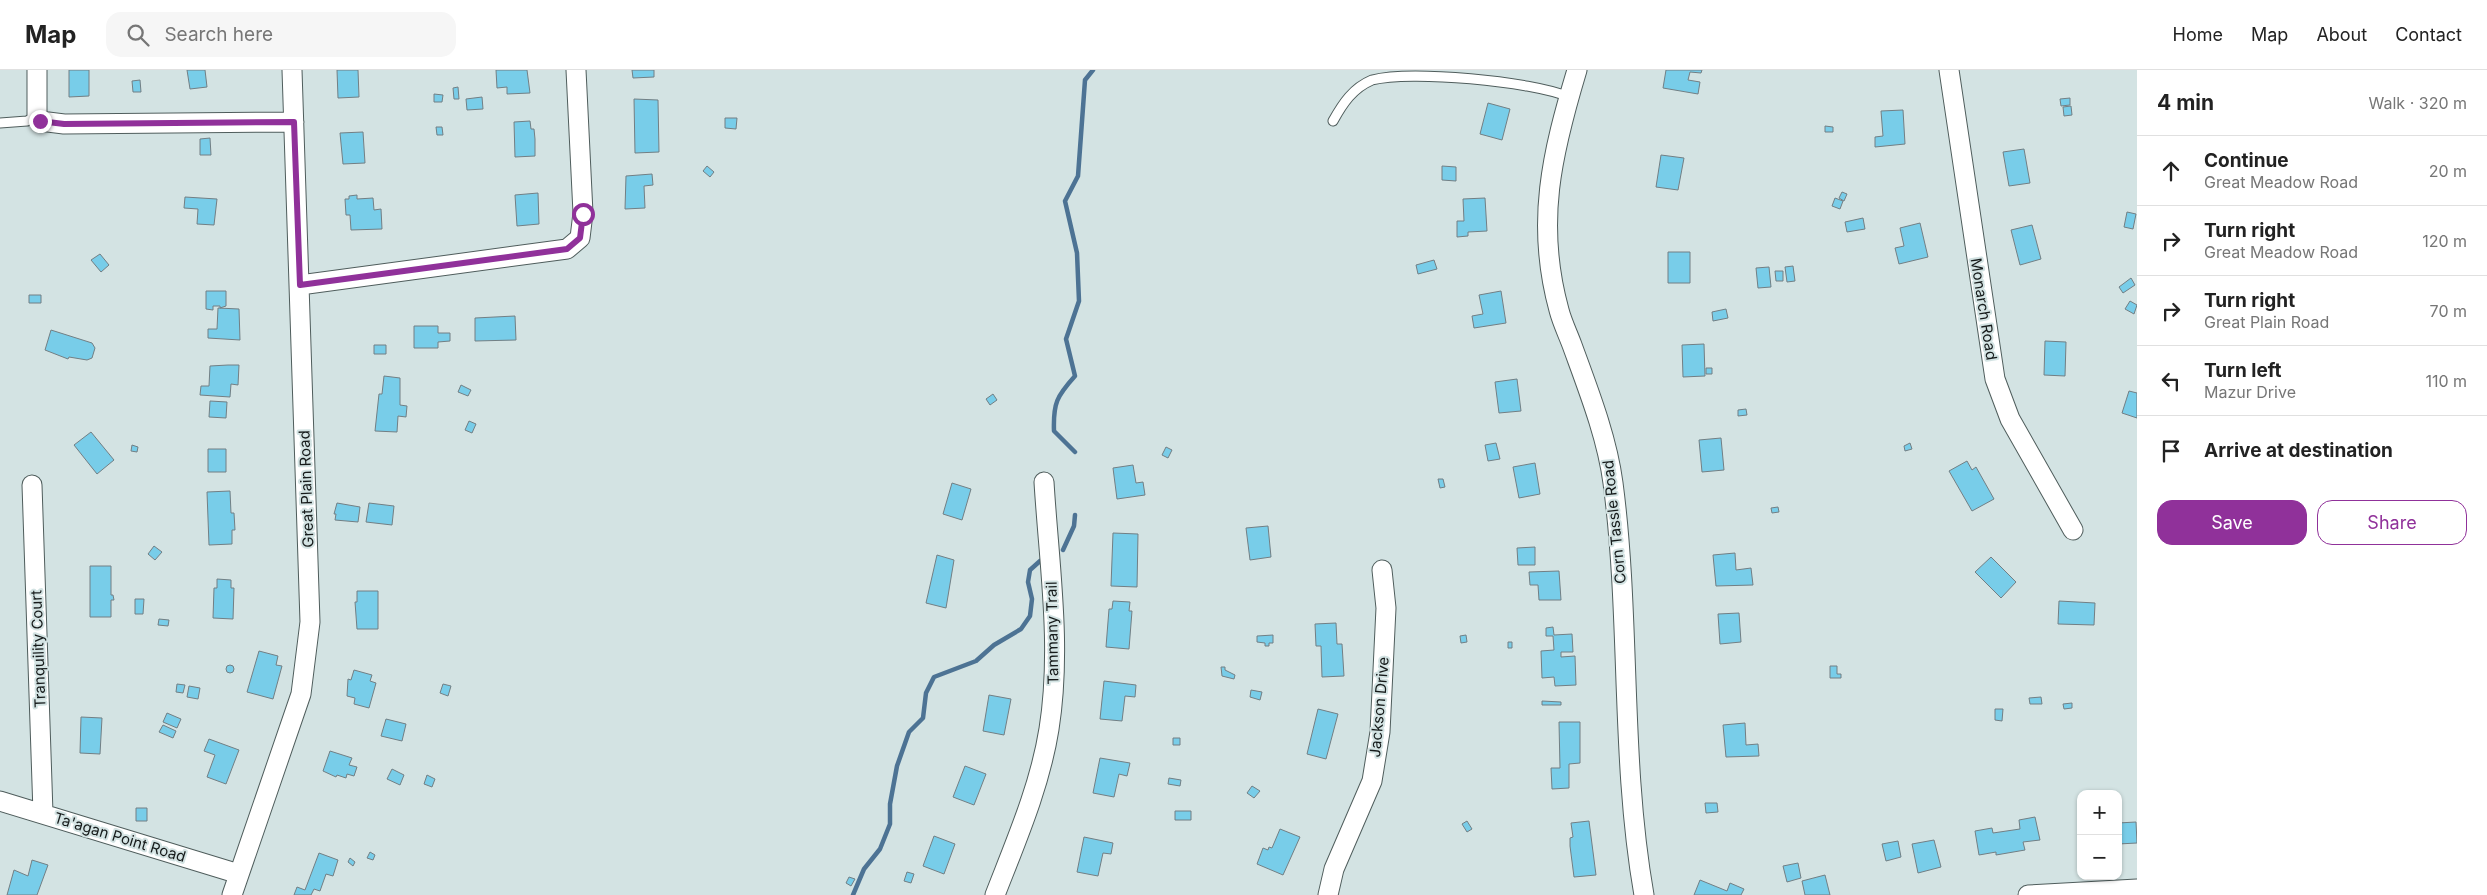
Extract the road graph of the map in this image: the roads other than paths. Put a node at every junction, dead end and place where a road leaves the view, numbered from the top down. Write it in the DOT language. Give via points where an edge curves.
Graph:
graph roads {
  1 [pos="37,70"];
  2 [pos="292,70"];
  3 [pos="576,70"];
  4 [pos="1578,70"];
  5 [pos="1949,70"];
  6 [pos="1569,96"];
  7 [pos="37,116"];
  8 [pos="1333,121"];
  9 [pos="294,122"];
  10 [pos="0,123"];
  11 [pos="300,285"];
  12 [pos="1044,482"];
  13 [pos="32,485"];
  14 [pos="2073,530"];
  15 [pos="1382,570"];
  16 [pos="0,801"];
  17 [pos="43,813"];
  18 [pos="239,874"];
  19 [pos="2137,889"];
  20 [pos="232,895"];
  21 [pos="995,895"];
  22 [pos="1328,895"];
  23 [pos="1644,895"];
  24 [pos="2028,895"];
  1 -- 7 [label="street"];
  2 -- 9 [label="street, Great Plain Road"];
  3 -- 11 [label="street" via="583,214 580,238 567,249"];
  4 -- 6 [label="street, Corn Tassle Road"];
  5 -- 14 [label="street, Monarch Road" via="1995,380 2010,419"];
  6 -- 8 [label="lane" via="1553,90 1485,79 1398,74 1373,79 1355,89"];
  6 -- 23 [label="street, Corn Tassle Road" via="1554,150 1548,188 1548,247 1559,310 1608,454 1613,482 1631,787"];
  7 -- 9 [label="street" via="40,121 64,124"];
  7 -- 10 [label="lane"];
  9 -- 11 [label="street, Great Plain Road"];
  11 -- 18 [label="street, Great Plain Road" via="310,622 301,694"];
  12 -- 21 [label="street, Tammany Trail" via="1055,619 1053,702 1049,731 1030,803"];
  13 -- 17 [label="street, Tranquility Court"];
  15 -- 22 [label="street, Jackson Drive" via="1386,608 1378,742 1372,781 1334,869"];
  16 -- 17 [label="street, Ta'agan Point Road"];
  17 -- 18 [label="street, Ta'agan Point Road"];
  18 -- 20 [label="street, Great Plain Road"];
  19 -- 24 [label="street"];
}
